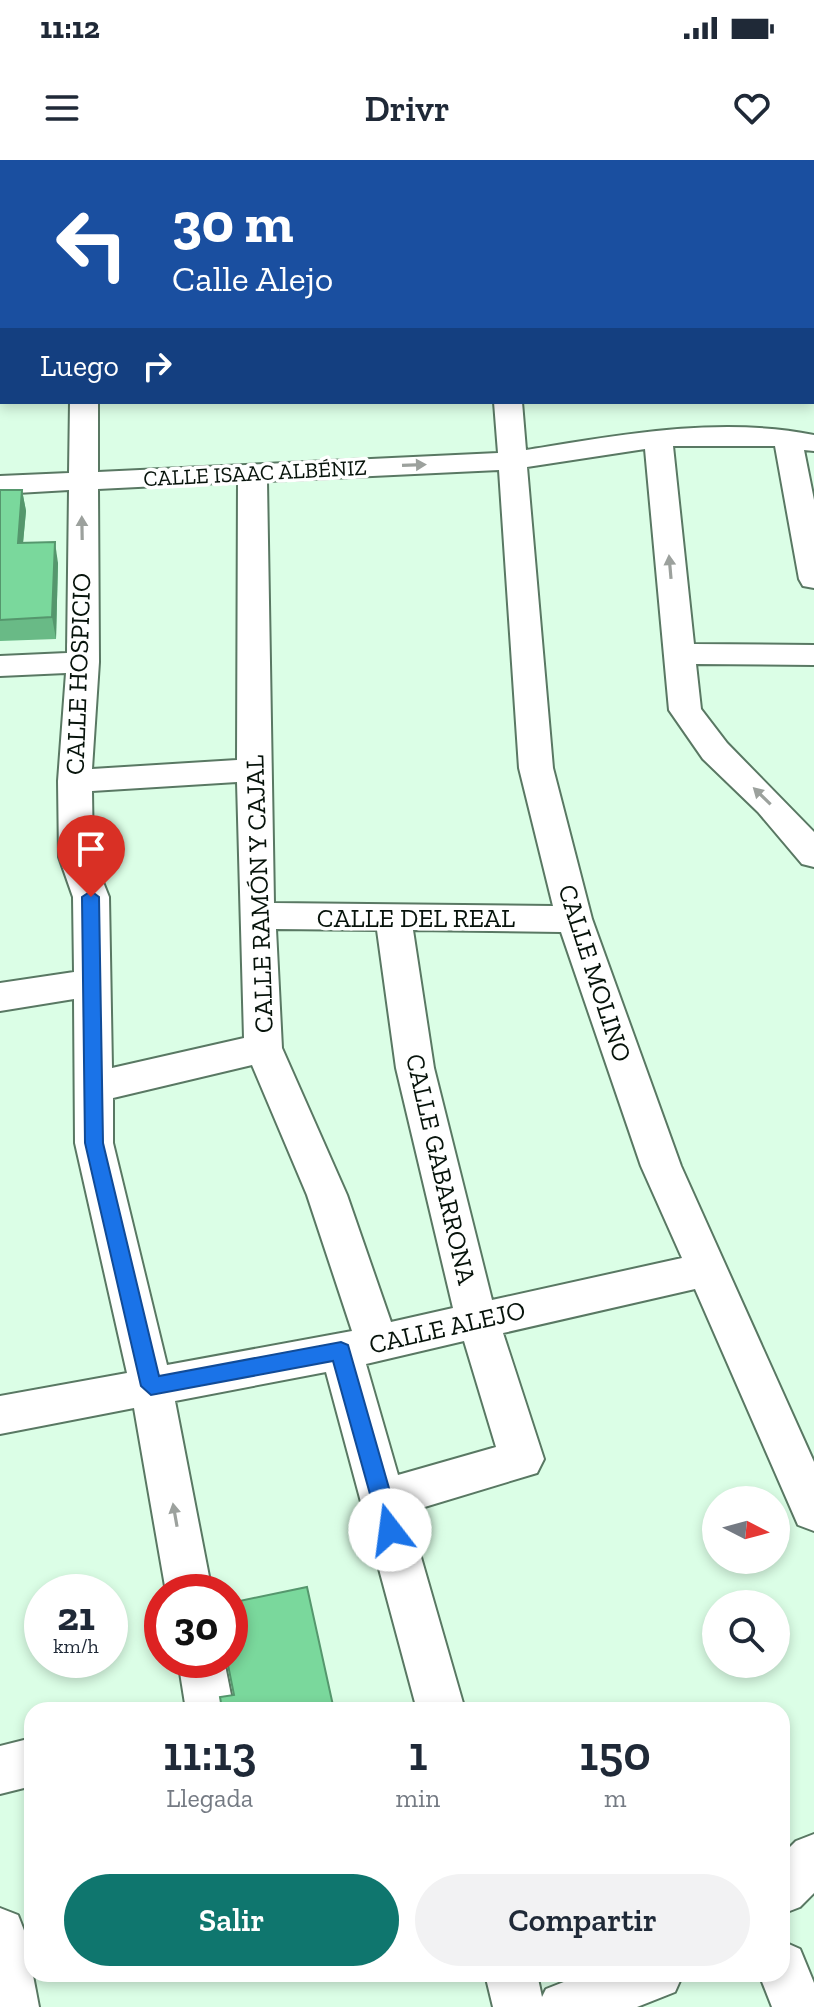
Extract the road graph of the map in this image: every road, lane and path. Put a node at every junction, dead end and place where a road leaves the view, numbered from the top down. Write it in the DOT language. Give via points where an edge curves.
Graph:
graph roads {
  1 [pos="84,404"];
  2 [pos="508,404"];
  3 [pos="658,438"];
  4 [pos="801,440"];
  5 [pos="510,461"];
  6 [pos="252,472"];
  7 [pos="81,481"];
  8 [pos="0,485"];
  9 [pos="814,579"];
  10 [pos="678,654"];
  11 [pos="814,655"];
  12 [pos="83,662"];
  13 [pos="0,666"];
  14 [pos="254,770"];
  15 [pos="75,781"];
  16 [pos="814,855"];
  17 [pos="257,916"];
  18 [pos="393,918"];
  19 [pos="574,919"];
  20 [pos="91,983"];
  21 [pos="0,997"];
  22 [pos="263,1048"];
  23 [pos="95,1087"];
  24 [pos="705,1270"];
  25 [pos="478,1321"];
  26 [pos="359,1347"];
  27 [pos="151,1386"];
  28 [pos="0,1415"];
  29 [pos="382,1500"];
  30 [pos="814,1511"];
  31 [pos="186,1574"];
  32 [pos="204,1678"];
  33 [pos="209,1702"];
  34 [pos="439,1702"];
  35 [pos="24,1764"];
  36 [pos="0,1770"];
  37 [pos="814,1859"];
  38 [pos="790,1882"];
  39 [pos="0,1933"];
  40 [pos="513,1982"];
  41 [pos="634,1982"];
  42 [pos="788,1982"];
  43 [pos="13,2007"];
  44 [pos="519,2007"];
  45 [pos="564,2007"];
  46 [pos="798,2007"];
  1 -- 7 [label="street, CALLE HOSPICIO"];
  2 -- 5 [label="street, CALLE MOLINO"];
  3 -- 4 [label="street, CALLE ISAAC ALBÉNIZ"];
  3 -- 5 [label="street, CALLE ISAAC ALBÉNIZ"];
  10 -- 3 [label="street, one-way"];
  4 -- 9 [label="street"];
  6 -- 5 [label="street, CALLE ISAAC ALBÉNIZ, one-way"];
  5 -- 19 [label="street, CALLE MOLINO" via="536,768"];
  6 -- 7 [label="street, CALLE ISAAC ALBÉNIZ"];
  6 -- 14 [label="street, CALLE RAMÓN Y CAJAL"];
  7 -- 8 [label="street, CALLE ISAAC ALBÉNIZ"];
  12 -- 7 [label="street, CALLE HOSPICIO, one-way"];
  10 -- 11 [label="street"];
  16 -- 10 [label="street, one-way" via="715,751 685,710"];
  12 -- 13 [label="street"];
  12 -- 15 [label="street, CALLE HOSPICIO"];
  14 -- 15 [label="street"];
  14 -- 17 [label="street, CALLE RAMÓN Y CAJAL"];
  15 -- 20 [label="street, CALLE HOSPICIO" via="76,857 91,897"];
  17 -- 18 [label="street, CALLE DEL REAL"];
  17 -- 22 [label="street, CALLE RAMÓN Y CAJAL"];
  18 -- 19 [label="street, CALLE DEL REAL"];
  18 -- 25 [label="street, CALLE GABARRONA" via="415,1068"];
  19 -- 24 [label="street, CALLE MOLINO" via="661,1166"];
  20 -- 21 [label="street"];
  20 -- 23 [label="street, CALLE HOSPICIO"];
  22 -- 23 [label="street"];
  22 -- 26 [label="street, CALLE RAMÓN Y CAJAL" via="327,1195"];
  23 -- 27 [label="street, CALLE HOSPICIO" via="94,1143"];
  24 -- 25 [label="street, CALLE ALEJO"];
  24 -- 30 [label="street, CALLE MOLINO"];
  25 -- 26 [label="street, CALLE ALEJO"];
  25 -- 29 [label="street, CALLE GABARRONA" via="522,1459"];
  26 -- 27 [label="street, CALLE ALEJO"];
  26 -- 29 [label="street, CALLE RAMÓN Y CAJAL"];
  27 -- 28 [label="street, CALLE ALEJO"];
  31 -- 27 [label="street, CALLE HOSPICIO, one-way"];
  29 -- 34 [label="street, CALLE RAMÓN Y CAJAL"];
  32 -- 33 [label="street"];
  35 -- 36 [label="street"];
  37 -- 38 [label="street"];
  39 -- 43 [label="street"];
  40 -- 44 [label="street"];
  41 -- 45 [label="street"];
  42 -- 46 [label="street"];
}
